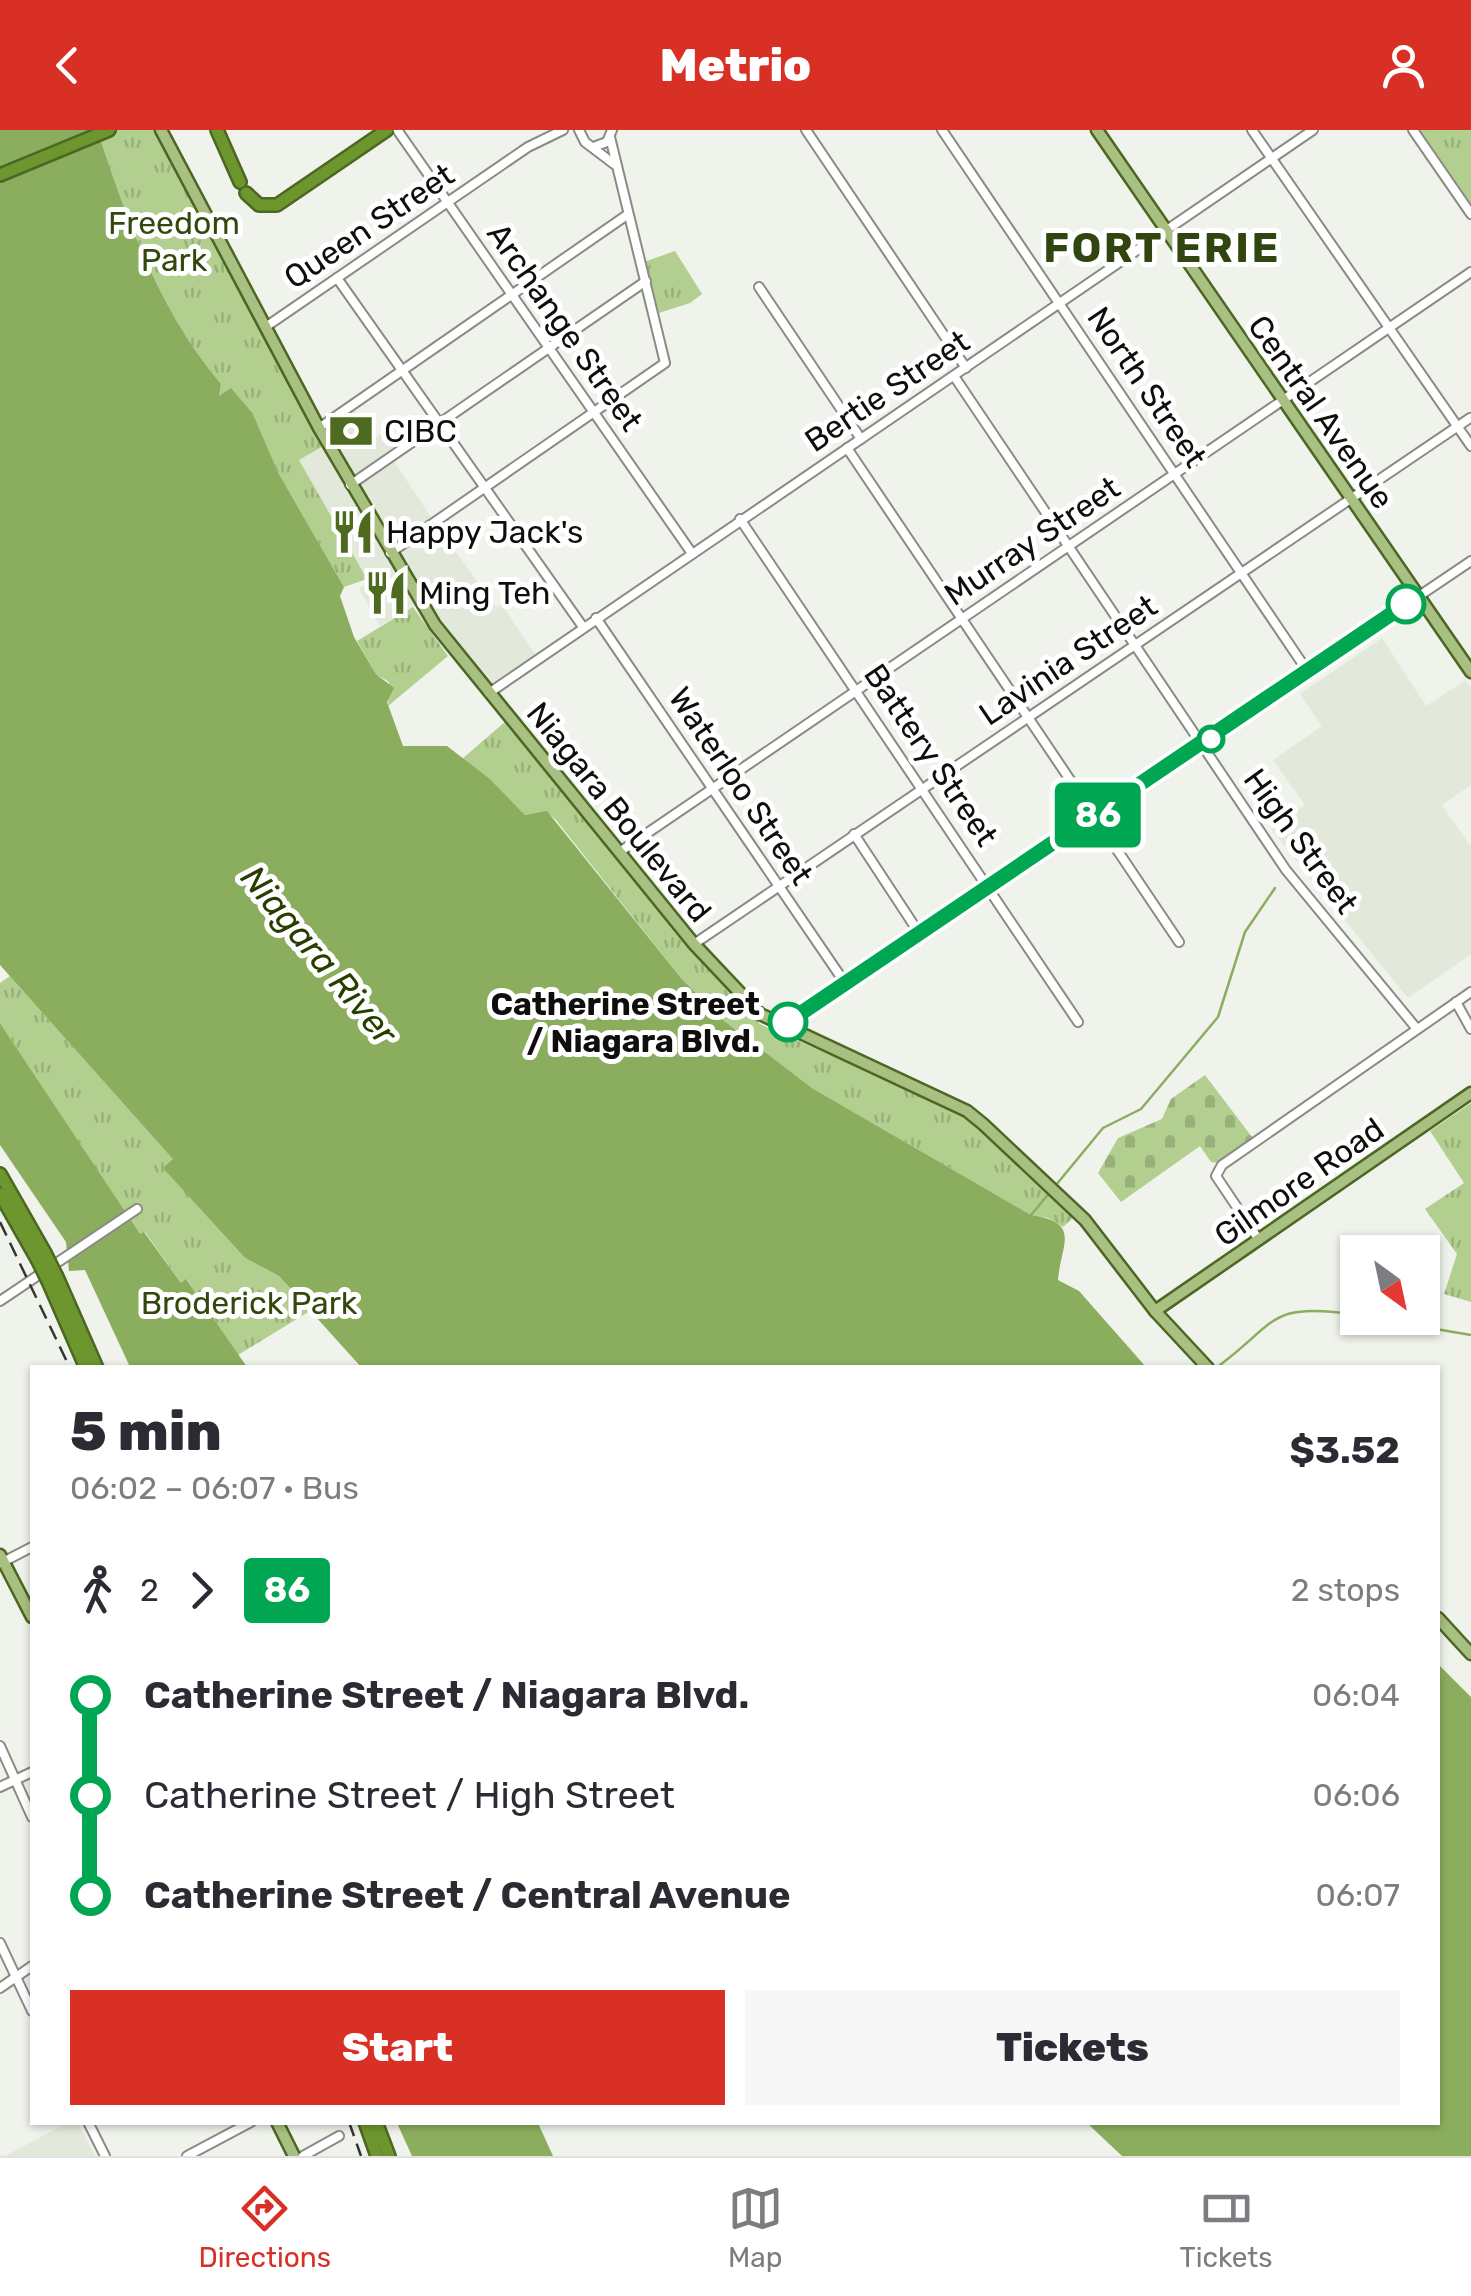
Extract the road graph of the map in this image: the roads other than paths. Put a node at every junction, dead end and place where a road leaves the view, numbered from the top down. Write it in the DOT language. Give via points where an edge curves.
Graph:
graph roads {
  1 [pos="109,130"];
  2 [pos="161,130"];
  3 [pos="217,130"];
  4 [pos="387,130"];
  5 [pos="563,130"];
  6 [pos="806,130"];
  7 [pos="942,130"];
  8 [pos="1097,130"];
  9 [pos="1252,130"];
  10 [pos="1314,130"];
  11 [pos="1413,130"];
  12 [pos="398,131"];
  13 [pos="612,132"];
  14 [pos="580,134"];
  15 [pos="551,136"];
  16 [pos="596,146"];
  17 [pos="1271,159"];
  18 [pos="614,164"];
  19 [pos="0,176"];
  20 [pos="448,202"];
  21 [pos="1471,214"];
  22 [pos="627,215"];
  23 [pos="1167,232"];
  24 [pos="1471,272"];
  25 [pos="337,278"];
  26 [pos="646,280"];
  27 [pos="759,288"];
  28 [pos="512,294"];
  29 [pos="1060,304"];
  30 [pos="267,326"];
  31 [pos="1390,327"];
  32 [pos="548,347"];
  33 [pos="966,368"];
  34 [pos="402,371"];
  35 [pos="954,376"];
  36 [pos="1283,400"];
  37 [pos="594,413"];
  38 [pos="1470,418"];
  39 [pos="439,423"];
  40 [pos="1457,427"];
  41 [pos="319,428"];
  42 [pos="861,439"];
  43 [pos="1471,446"];
  44 [pos="847,448"];
  45 [pos="1175,474"];
  46 [pos="350,485"];
  47 [pos="484,489"];
  48 [pos="1351,498"];
  49 [pos="740,519"];
  50 [pos="1070,546"];
  51 [pos="691,552"];
  52 [pos="390,553"];
  53 [pos="1471,561"];
  54 [pos="1242,573"];
  55 [pos="1418,596"];
  56 [pos="596,618"];
  57 [pos="962,619"];
  58 [pos="583,627"];
  59 [pos="1137,644"];
  60 [pos="1308,672"];
  61 [pos="1471,672"];
  62 [pos="856,689"];
  63 [pos="489,693"];
  64 [pos="1029,718"];
  65 [pos="1203,744"];
  66 [pos="712,788"];
  67 [pos="923,788"];
  68 [pos="1096,816"];
  69 [pos="854,834"];
  70 [pos="621,851"];
  71 [pos="779,886"];
  72 [pos="991,888"];
  73 [pos="918,933"];
  74 [pos="1179,942"];
  75 [pos="694,944"];
  76 [pos="845,983"];
  77 [pos="1471,992"];
  78 [pos="1456,1002"];
  79 [pos="1078,1022"];
  80 [pos="780,1027"];
  81 [pos="1417,1029"];
  82 [pos="1471,1029"];
  83 [pos="1471,1093"];
  84 [pos="0,1174"];
  85 [pos="0,1194"];
  86 [pos="137,1209"];
  87 [pos="1260,1240"];
  88 [pos="41,1256"];
  89 [pos="54,1274"];
  90 [pos="0,1301"];
  91 [pos="1155,1311"];
  92 [pos="85,1365"];
  93 [pos="96,1365"];
  94 [pos="1205,1365"];
  95 [pos="30,1549"];
  96 [pos="1,1560"];
  97 [pos="30,1613"];
  98 [pos="1440,1620"];
  99 [pos="1471,1654"];
  100 [pos="0,1746"];
  101 [pos="30,1773"];
  102 [pos="16,1780"];
  103 [pos="0,1787"];
  104 [pos="30,1812"];
  105 [pos="0,1943"];
  106 [pos="30,1967"];
  107 [pos="16,1977"];
  108 [pos="0,1988"];
  109 [pos="30,2008"];
  110 [pos="90,2125"];
  111 [pos="244,2125"];
  112 [pos="278,2125"];
  113 [pos="366,2125"];
  114 [pos="377,2125"];
  115 [pos="339,2136"];
  116 [pos="106,2156"];
  117 [pos="187,2156"];
  118 [pos="294,2156"];
  119 [pos="303,2156"];
  120 [pos="378,2156"];
  121 [pos="389,2156"];
  1 -- 19 [label="highway"];
  2 -- 30 [label="main road, Niagara Boulevard"];
  3 -- 4 [label="highway" via="243,187 259,204 277,204"];
  5 -- 15 [label="street, Queen Street"];
  6 -- 33 [label="street"];
  7 -- 29 [label="street, North Street"];
  8 -- 23 [label="main road, Central Avenue"];
  9 -- 17 [label="street"];
  10 -- 17 [label="street, Bertie Street"];
  11 -- 21 [label="street"];
  12 -- 20 [label="street, Archange Street"];
  13 -- 16 [label="street"];
  13 -- 18 [label="street"];
  14 -- 15 [label="street"];
  14 -- 16 [label="street"];
  15 -- 20 [label="street, Queen Street"];
  16 -- 18 [label="street"];
  17 -- 23 [label="street, Bertie Street"];
  17 -- 31 [label="street"];
  18 -- 22 [label="street"];
  20 -- 25 [label="street, Queen Street"];
  20 -- 28 [label="street, Archange Street"];
  22 -- 26 [label="street"];
  22 -- 28 [label="street"];
  23 -- 29 [label="street, Bertie Street"];
  23 -- 36 [label="main road, Central Avenue"];
  24 -- 31 [label="street, Murray Street"];
  25 -- 30 [label="street, Queen Street"];
  25 -- 34 [label="street"];
  26 -- 32 [label="street"];
  26 -- 37 [label="street" via="664,364"];
  27 -- 42 [label="street"];
  28 -- 32 [label="street, Archange Street"];
  28 -- 34 [label="street"];
  29 -- 33 [label="street, Bertie Street"];
  29 -- 45 [label="street, North Street"];
  30 -- 41 [label="main road, Niagara Boulevard"];
  31 -- 36 [label="street, Murray Street"];
  31 -- 40 [label="street"];
  32 -- 37 [label="street, Archange Street"];
  32 -- 39 [label="street"];
  33 -- 35 [label="street, Bertie Street"];
  34 -- 39 [label="street"];
  34 -- 41 [label="street"];
  35 -- 42 [label="street, Bertie Street"];
  35 -- 50 [label="street, High Street"];
  36 -- 45 [label="street, Murray Street"];
  36 -- 48 [label="main road, Central Avenue"];
  37 -- 47 [label="street"];
  37 -- 51 [label="street, Archange Street"];
  38 -- 40 [label="street, Lavinia Street"];
  39 -- 46 [label="street"];
  39 -- 47 [label="street"];
  40 -- 43 [label="street"];
  40 -- 48 [label="street, Lavinia Street"];
  41 -- 46 [label="main road, Niagara Boulevard"];
  42 -- 44 [label="street, Bertie Street"];
  44 -- 49 [label="street, Bertie Street"];
  44 -- 57 [label="street"];
  45 -- 50 [label="street, Murray Street"];
  45 -- 54 [label="street, North Street"];
  46 -- 52 [label="main road, Niagara Boulevard"];
  47 -- 52 [label="street"];
  47 -- 58 [label="street"];
  48 -- 54 [label="street, Lavinia Street"];
  48 -- 55 [label="main road, Central Avenue"];
  49 -- 51 [label="street, Bertie Street"];
  49 -- 62 [label="street, Battery Street"];
  50 -- 57 [label="street, Murray Street"];
  50 -- 59 [label="street, High Street"];
  51 -- 56 [label="street, Bertie Street"];
  52 -- 63 [label="main road, Niagara Boulevard" via="434,625"];
  53 -- 55 [label="street"];
  54 -- 59 [label="street, Lavinia Street"];
  54 -- 60 [label="street, North Street"];
  55 -- 60 [label="street"];
  55 -- 61 [label="main road, Central Avenue"];
  56 -- 58 [label="street, Bertie Street"];
  56 -- 66 [label="street, Waterloo Street"];
  57 -- 62 [label="street, Murray Street"];
  57 -- 64 [label="street"];
  58 -- 63 [label="street, Bertie Street"];
  59 -- 64 [label="street, Lavinia Street"];
  59 -- 65 [label="street, High Street"];
  60 -- 65 [label="street"];
  62 -- 66 [label="street, Murray Street"];
  62 -- 67 [label="street, Battery Street"];
  63 -- 70 [label="main road, Niagara Boulevard"];
  64 -- 67 [label="street, Lavinia Street"];
  64 -- 68 [label="street"];
  65 -- 68 [label="street"];
  65 -- 81 [label="street, High Street" via="1296,883"];
  66 -- 70 [label="street, Murray Street"];
  66 -- 71 [label="street, Waterloo Street"];
  67 -- 69 [label="street, Lavinia Street"];
  67 -- 72 [label="street, Battery Street"];
  68 -- 72 [label="street"];
  68 -- 74 [label="street"];
  69 -- 71 [label="street, Lavinia Street"];
  69 -- 73 [label="street"];
  70 -- 75 [label="main road, Niagara Boulevard"];
  71 -- 75 [label="street, Lavinia Street"];
  71 -- 76 [label="street, Waterloo Street"];
  72 -- 73 [label="street"];
  72 -- 79 [label="street, Battery Street"];
  73 -- 76 [label="street"];
  75 -- 80 [label="main road, Niagara Boulevard" via="745,1002"];
  76 -- 80 [label="street"];
  77 -- 78 [label="street"];
  78 -- 81 [label="street"];
  78 -- 82 [label="street"];
  80 -- 91 [label="main road, Niagara Boulevard" via="967,1111 1085,1220"];
  81 -- 87 [label="street" via="1222,1165 1216,1176"];
  83 -- 87 [label="main road, Gilmore Road"];
  84 -- 88 [label="highway"];
  85 -- 88 [label="highway"];
  86 -- 89 [label="street"];
  87 -- 91 [label="main road, Gilmore Road"];
  88 -- 89 [label="highway, bridge"];
  89 -- 90 [label="street"];
  89 -- 92 [label="highway"];
  89 -- 93 [label="highway"];
  91 -- 94 [label="main road, Niagara Boulevard"];
  95 -- 96 [label="street"];
  96 -- 97 [label="main road"];
  98 -- 99 [label="main road"];
  100 -- 102 [label="street"];
  101 -- 102 [label="street"];
  102 -- 103 [label="street"];
  102 -- 104 [label="street"];
  105 -- 107 [label="street"];
  106 -- 107 [label="street"];
  107 -- 108 [label="street"];
  107 -- 109 [label="street"];
  110 -- 116 [label="street"];
  111 -- 117 [label="street"];
  112 -- 118 [label="main road"];
  113 -- 120 [label="highway"];
  114 -- 121 [label="highway"];
  115 -- 119 [label="street"];
}
